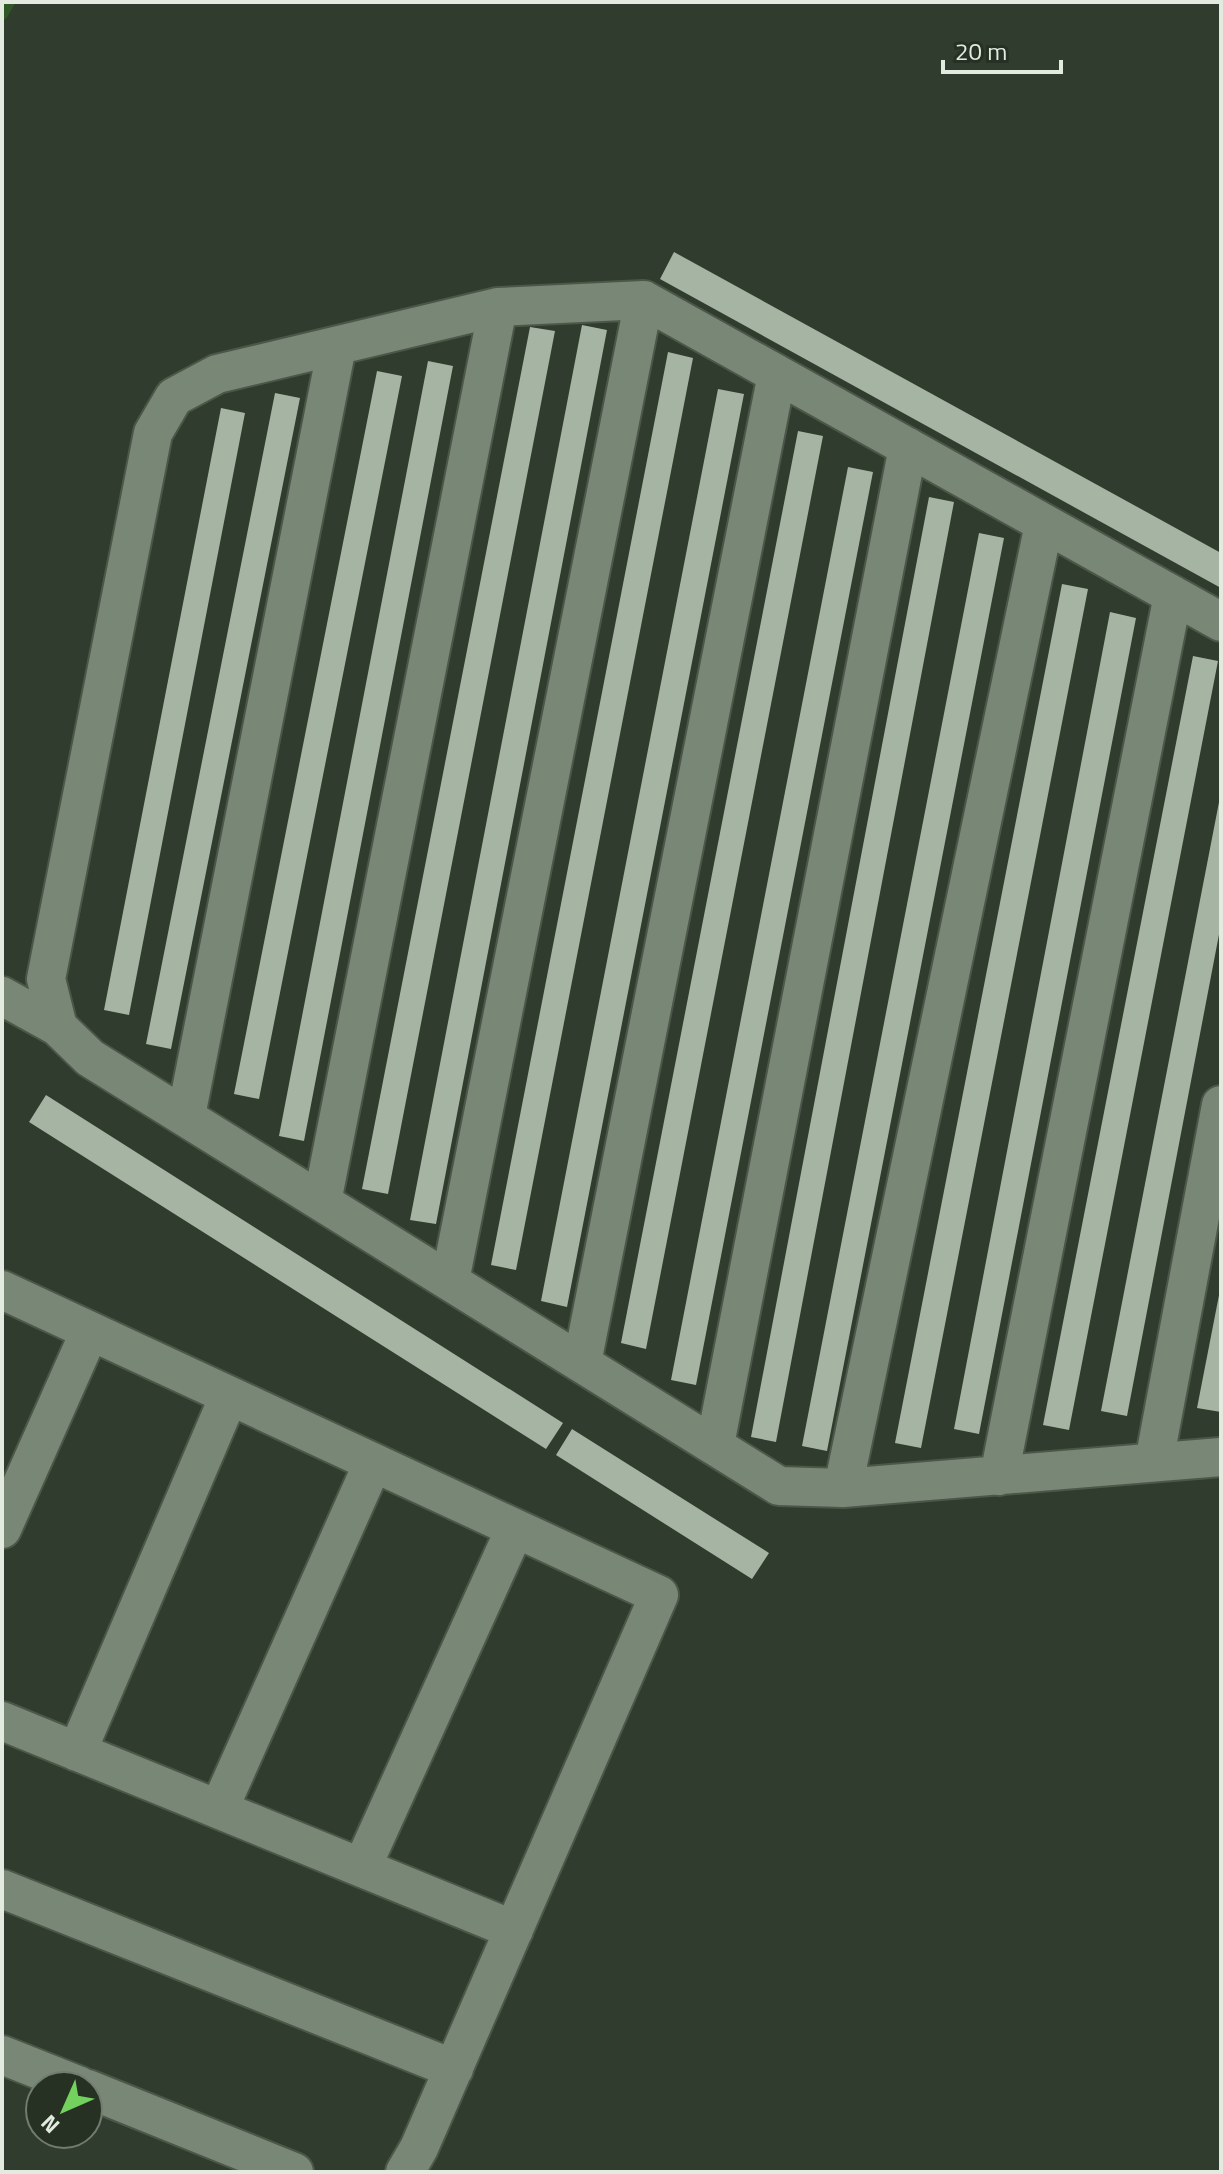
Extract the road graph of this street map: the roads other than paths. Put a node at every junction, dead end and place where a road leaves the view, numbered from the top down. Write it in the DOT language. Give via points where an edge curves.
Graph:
graph roads {
  1 [pos="644,300"];
  2 [pos="498,307"];
  3 [pos="337,346"];
  4 [pos="777,374"];
  5 [pos="908,447"];
  6 [pos="1044,524"];
  7 [pos="1173,595"];
  8 [pos="1221,622"];
  9 [pos="2,996"];
  10 [pos="58,1027"];
  11 [pos="1221,1105"];
  12 [pos="186,1116"];
  13 [pos="322,1202"];
  14 [pos="450,1281"];
  15 [pos="2,1290"];
  16 [pos="90,1331"];
  17 [pos="582,1363"];
  18 [pos="229,1396"];
  19 [pos="715,1445"];
  20 [pos="1221,1457"];
  21 [pos="1154,1462"];
  22 [pos="373,1463"];
  23 [pos="999,1476"];
  24 [pos="843,1488"];
  25 [pos="2,1529"];
  26 [pos="515,1529"];
  27 [pos="2,1721"];
  28 [pos="77,1752"];
  29 [pos="219,1809"];
  30 [pos="362,1867"];
  31 [pos="2,1889"];
  32 [pos="514,1930"];
  33 [pos="2,2055"];
  34 [pos="454,2069"];
  35 [pos="40,2070"];
  36 [pos="104,2095"];
  37 [pos="294,2172"];
  38 [pos="405,2172"];
  1 -- 2 [label="street"];
  1 -- 4 [label="street"];
  1 -- 14 [label="street"];
  2 -- 3 [label="street"];
  2 -- 13 [label="street"];
  3 -- 10 [label="street" via="217,374 174,397 153,433 46,979"];
  3 -- 12 [label="street"];
  4 -- 5 [label="street"];
  4 -- 17 [label="street"];
  5 -- 6 [label="street"];
  5 -- 19 [label="street"];
  6 -- 7 [label="street"];
  6 -- 24 [label="street"];
  7 -- 8 [label="street"];
  7 -- 23 [label="street"];
  9 -- 10 [label="street"];
  10 -- 12 [label="street" via="90,1058"];
  11 -- 21 [label="street"];
  12 -- 13 [label="street"];
  13 -- 14 [label="street"];
  14 -- 17 [label="street"];
  15 -- 16 [label="street"];
  16 -- 18 [label="street"];
  16 -- 25 [label="street"];
  17 -- 19 [label="street"];
  18 -- 22 [label="street"];
  18 -- 28 [label="street"];
  19 -- 24 [label="street" via="779,1486"];
  20 -- 21 [label="street"];
  21 -- 23 [label="street"];
  22 -- 26 [label="street"];
  22 -- 29 [label="street"];
  23 -- 24 [label="street"];
  26 -- 30 [label="street"];
  26 -- 32 [label="street" via="659,1595"];
  27 -- 28 [label="street"];
  28 -- 29 [label="street"];
  29 -- 30 [label="street"];
  30 -- 32 [label="street"];
  31 -- 34 [label="street"];
  32 -- 34 [label="street"];
  33 -- 35 [label="street"];
  34 -- 38 [label="street"];
  36 -- 37 [label="street"];
}
